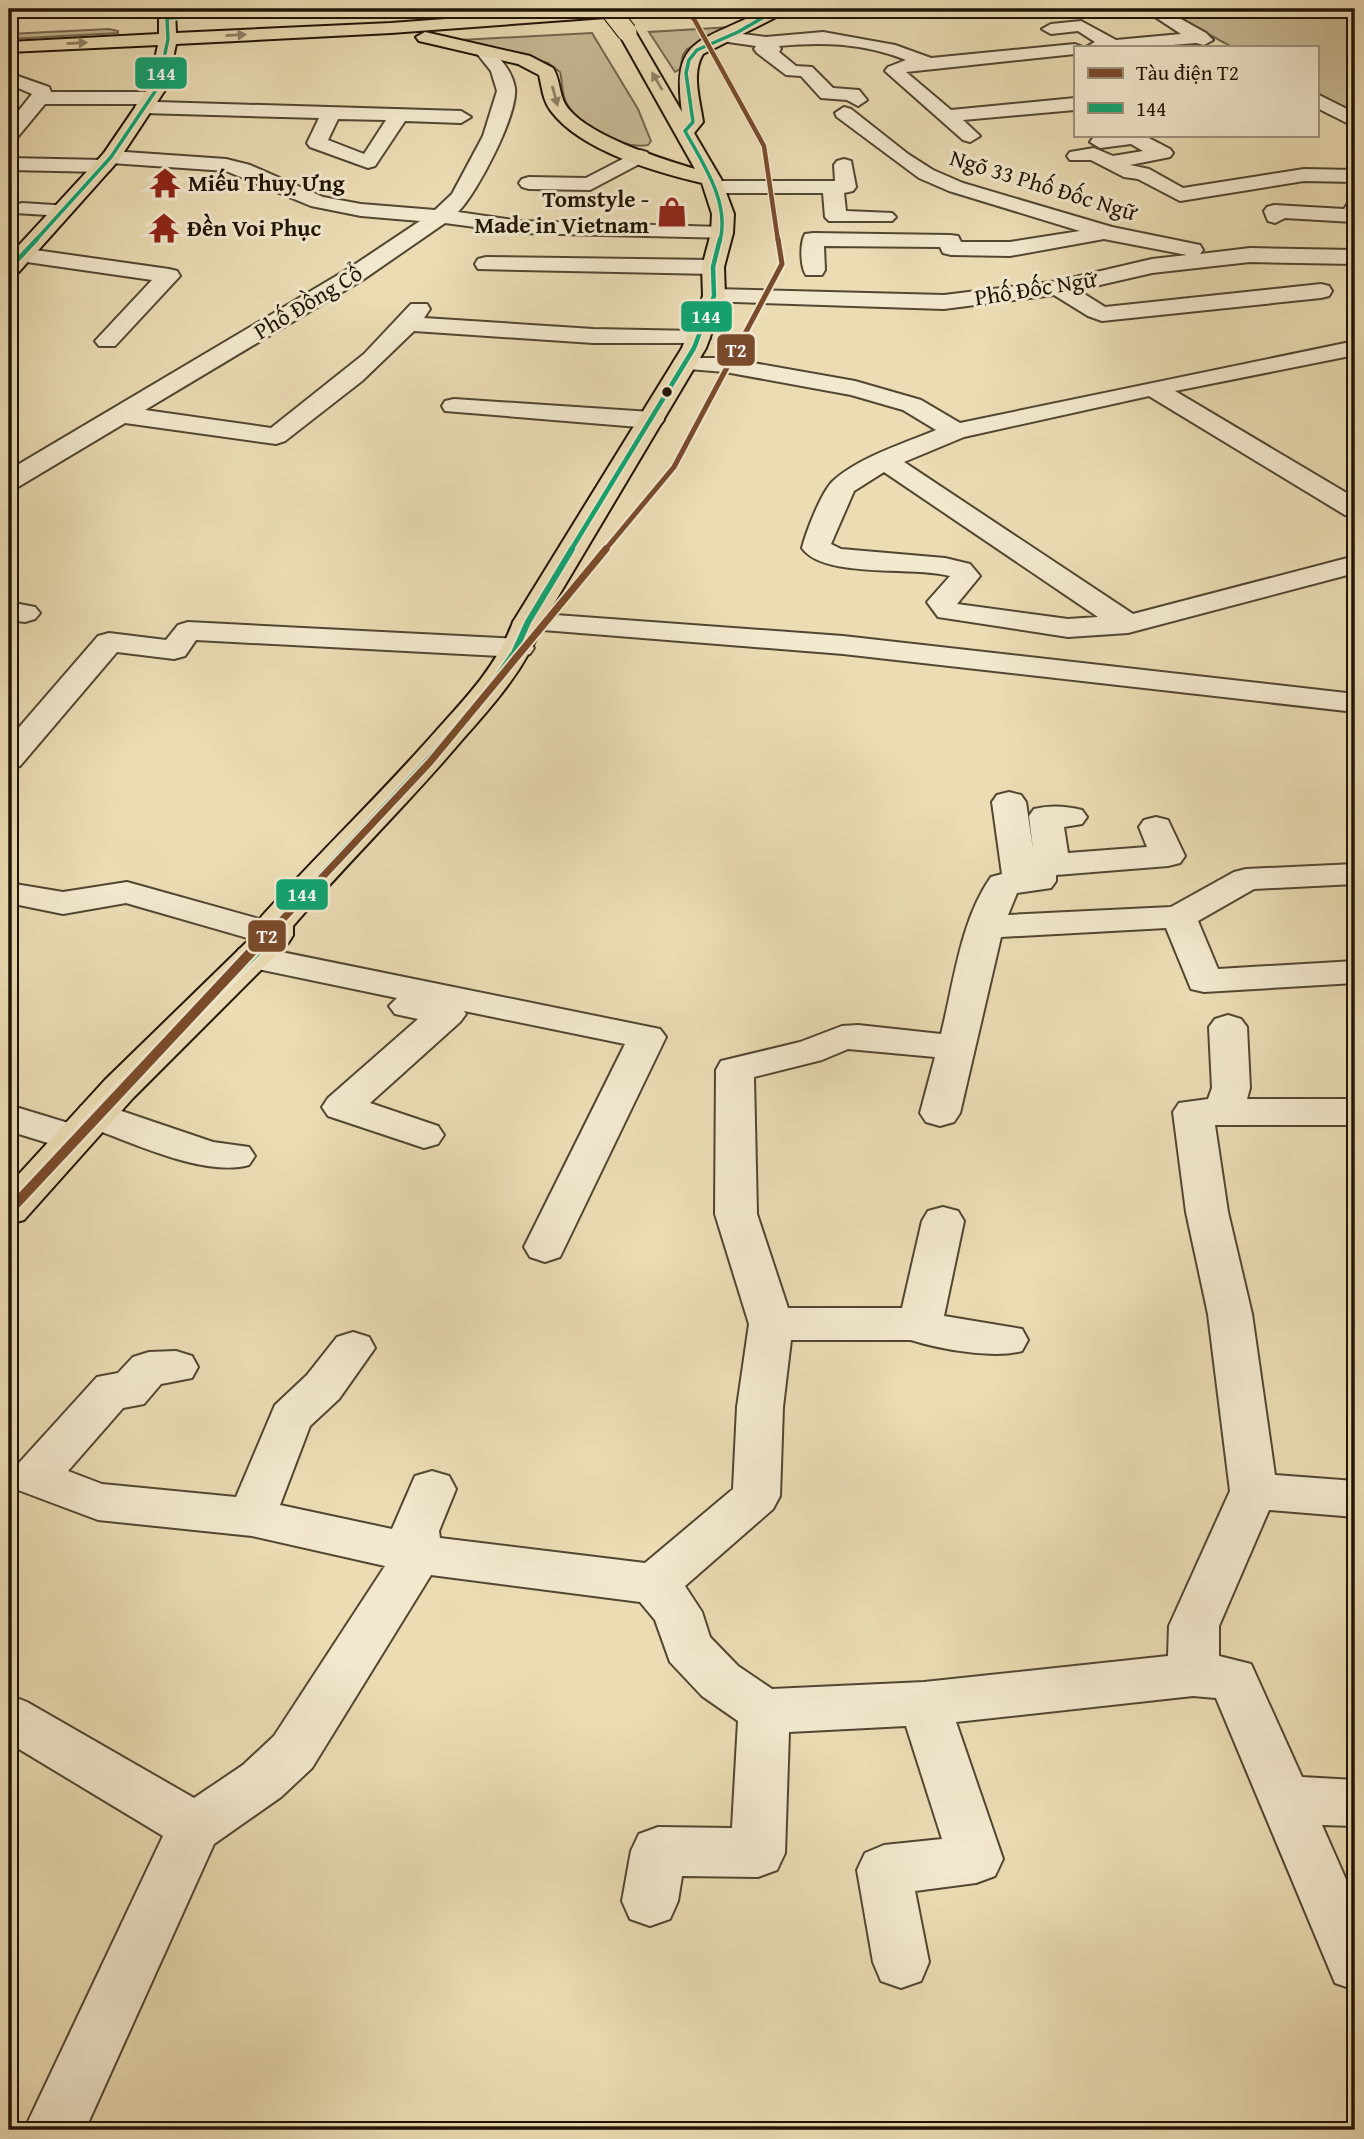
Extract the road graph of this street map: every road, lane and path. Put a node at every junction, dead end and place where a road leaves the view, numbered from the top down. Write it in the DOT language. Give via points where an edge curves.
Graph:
graph roads {
  1 [pos="361,9"];
  2 [pos="609,9"];
  3 [pos="778,9"];
  4 [pos="784,9"];
  5 [pos="1151,9"];
  6 [pos="730,10"];
  7 [pos="163,15"];
  8 [pos="391,28"];
  9 [pos="1030,31"];
  10 [pos="727,37"];
  11 [pos="1200,37"];
  12 [pos="168,39"];
  13 [pos="766,42"];
  14 [pos="1105,46"];
  15 [pos="1217,46"];
  16 [pos="9,47"];
  17 [pos="1074,49"];
  18 [pos="484,51"];
  19 [pos="928,63"];
  20 [pos="9,78"];
  21 [pos="40,98"];
  22 [pos="151,98"];
  23 [pos="1318,101"];
  24 [pos="1074,103"];
  25 [pos="331,113"];
  26 [pos="400,115"];
  27 [pos="947,116"];
  28 [pos="461,117"];
  29 [pos="1355,121"];
  30 [pos="685,131"];
  31 [pos="9,135"];
  32 [pos="970,136"];
  33 [pos="1100,142"];
  34 [pos="640,156"];
  35 [pos="107,162"];
  36 [pos="368,162"];
  37 [pos="1110,162"];
  38 [pos="9,164"];
  39 [pos="1072,164"];
  40 [pos="844,166"];
  41 [pos="1355,176"];
  42 [pos="529,183"];
  43 [pos="712,183"];
  44 [pos="834,187"];
  45 [pos="347,194"];
  46 [pos="1355,207"];
  47 [pos="22,209"];
  48 [pos="63,210"];
  49 [pos="1031,211"];
  50 [pos="976,216"];
  51 [pos="906,217"];
  52 [pos="1275,217"];
  53 [pos="440,218"];
  54 [pos="15,231"];
  55 [pos="43,232"];
  56 [pos="722,233"];
  57 [pos="1108,233"];
  58 [pos="1250,255"];
  59 [pos="1355,257"];
  60 [pos="15,262"];
  61 [pos="486,264"];
  62 [pos="814,270"];
  63 [pos="713,282"];
  64 [pos="1058,288"];
  65 [pos="1321,291"];
  66 [pos="107,341"];
  67 [pos="1355,348"];
  68 [pos="692,350"];
  69 [pos="1153,388"];
  70 [pos="454,406"];
  71 [pos="118,414"];
  72 [pos="651,420"];
  73 [pos="956,431"];
  74 [pos="885,461"];
  75 [pos="9,481"];
  76 [pos="1355,509"];
  77 [pos="1355,564"];
  78 [pos="1128,624"];
  79 [pos="524,635"];
  80 [pos="1355,703"];
  81 [pos="9,759"];
  82 [pos="1009,802"];
  83 [pos="1070,817"];
  84 [pos="1157,827"];
  85 [pos="1052,866"];
  86 [pos="1355,874"];
  87 [pos="1021,883"];
  88 [pos="9,893"];
  89 [pos="1179,917"];
  90 [pos="985,928"];
  91 [pos="255,955"];
  92 [pos="1355,972"];
  93 [pos="1228,1027"];
  94 [pos="957,1047"];
  95 [pos="1224,1110"];
  96 [pos="1355,1112"];
  97 [pos="940,1113"];
  98 [pos="9,1118"];
  99 [pos="84,1126"];
  100 [pos="425,1135"];
  101 [pos="235,1156"];
  102 [pos="9,1210"];
  103 [pos="943,1221"];
  104 [pos="545,1247"];
  105 [pos="771,1324"];
  106 [pos="920,1324"];
  107 [pos="1006,1340"];
  108 [pos="353,1348"];
  109 [pos="176,1367"];
  110 [pos="432,1489"];
  111 [pos="1254,1491"];
  112 [pos="1355,1499"];
  113 [pos="252,1517"];
  114 [pos="418,1554"];
  115 [pos="654,1584"];
  116 [pos="1193,1675"];
  117 [pos="924,1704"];
  118 [pos="764,1712"];
  119 [pos="9,1717"];
  120 [pos="1284,1800"];
  121 [pos="1355,1803"];
  122 [pos="195,1827"];
  123 [pos="650,1901"];
  124 [pos="1349,1933"];
  125 [pos="901,1962"];
  126 [pos="54,2130"];
  1 -- 7 [label="main road"];
  30 -- 2 [label="main road, one-way, bridge"];
  3 -- 4 [label="main road"];
  3 -- 6 [label="main road"];
  3 -- 10 [label="main road"];
  5 -- 11 [label="street"];
  6 -- 8 [label="main road"];
  7 -- 12 [label="main road"];
  12 -- 8 [label="main road, one-way"];
  8 -- 18 [label="main road"];
  9 -- 14 [label="street" via="1081,26"];
  10 -- 13 [label="street"];
  10 -- 30 [label="main road" via="697,50 689,60 686,73 693,121"];
  11 -- 14 [label="street"];
  11 -- 15 [label="street"];
  16 -- 12 [label="main road, one-way"];
  12 -- 22 [label="main road"];
  13 -- 19 [label="street" via="823,37 895,50"];
  13 -- 49 [label="street, Ngõ 33 Phố Đốc Ngữ" via="772,48 763,49 792,71 806,71 828,93 852,94 851,107 926,174"];
  17 -- 19 [label="street"];
  18 -- 34 [label="main road, one-way" via="524,60 547,72 557,107 567,118 603,141"];
  18 -- 53 [label="street, Phố Đồng Cổ" via="500,70 506,91 493,136 461,197"];
  19 -- 27 [label="street" via="894,71"];
  20 -- 21 [label="street" via="42,91"];
  21 -- 22 [label="street"];
  21 -- 31 [label="street"];
  22 -- 25 [label="street"];
  22 -- 35 [label="main road"];
  23 -- 29 [label="street"];
  24 -- 27 [label="street"];
  25 -- 26 [label="street"];
  25 -- 36 [label="street" via="317,144"];
  26 -- 28 [label="street"];
  26 -- 36 [label="street"];
  27 -- 32 [label="street"];
  30 -- 43 [label="main road"];
  33 -- 37 [label="street" via="1134,138 1163,153"];
  34 -- 42 [label="street" via="590,184"];
  34 -- 43 [label="main road"];
  35 -- 38 [label="street"];
  35 -- 48 [label="main road"];
  35 -- 53 [label="street" via="226,165 318,201"];
  36 -- 45 [label="street"];
  37 -- 39 [label="street" via="1094,154"];
  37 -- 41 [label="street" via="1130,173 1142,173 1180,195 1304,175"];
  40 -- 44 [label="street" via="846,187"];
  43 -- 44 [label="street"];
  43 -- 56 [label="main road" via="723,214"];
  44 -- 51 [label="street" via="836,217"];
  46 -- 52 [label="street" via="1353,216 1274,211"];
  47 -- 48 [label="street"];
  48 -- 55 [label="main road"];
  49 -- 50 [label="street"];
  49 -- 57 [label="street, Ngõ 33 Phố Đốc Ngữ"];
  53 -- 56 [label="street" via="520,226"];
  53 -- 71 [label="street, Phố Đồng Cổ" via="356,274"];
  54 -- 55 [label="street"];
  55 -- 60 [label="main road"];
  56 -- 63 [label="main road"];
  57 -- 58 [label="street, Ngõ 33 Phố Đốc Ngữ" via="1197,251"];
  57 -- 62 [label="street" via="1010,249 951,248 950,241 813,239"];
  58 -- 59 [label="street, Phố Đốc Ngữ"];
  58 -- 64 [label="street, Phố Đốc Ngữ" via="1152,266"];
  60 -- 66 [label="street" via="169,276"];
  61 -- 63 [label="street, Phố Đốc Ngữ"];
  63 -- 64 [label="street, Phố Đốc Ngữ" via="944,302"];
  63 -- 68 [label="main road"];
  64 -- 65 [label="street" via="1102,314"];
  67 -- 69 [label="street"];
  68 -- 71 [label="street" via="645,335 593,336 414,317 276,436"];
  68 -- 72 [label="main road"];
  68 -- 73 [label="street" via="725,365 855,388 912,405"];
  69 -- 73 [label="street"];
  69 -- 76 [label="street"];
  70 -- 72 [label="street"];
  71 -- 75 [label="street, Phố Đồng Cổ"];
  72 -- 79 [label="main road"];
  73 -- 74 [label="street"];
  74 -- 78 [label="street"];
  74 -- 78 [label="street" via="843,486 816,548 835,557 960,570 966,576 941,603 948,611 1068,628"];
  77 -- 78 [label="street"];
  79 -- 80 [label="street" via="843,645"];
  79 -- 81 [label="street" via="188,631 174,650 109,642"];
  79 -- 91 [label="main road" via="479,702 318,875"];
  82 -- 87 [label="street"];
  83 -- 85 [label="street" via="1046,816"];
  84 -- 85 [label="street" via="1168,856"];
  85 -- 87 [label="street" via="1037,866 1039,881"];
  86 -- 89 [label="street" via="1246,879"];
  87 -- 90 [label="street" via="1003,884"];
  88 -- 91 [label="street" via="63,903 127,892"];
  89 -- 90 [label="street"];
  89 -- 92 [label="street" via="1204,981"];
  90 -- 94 [label="street"];
  91 -- 99 [label="main road"];
  91 -- 100 [label="street" via="447,1014 342,1107"];
  91 -- 104 [label="street" via="647,1037"];
  93 -- 95 [label="street" via="1231,1088"];
  94 -- 97 [label="street"];
  94 -- 105 [label="street" via="842,1038 809,1052 735,1070 736,1214"];
  95 -- 96 [label="street"];
  95 -- 111 [label="street" via="1193,1112 1207,1212 1230,1314"];
  98 -- 99 [label="street"];
  99 -- 101 [label="street" via="210,1155"];
  99 -- 102 [label="main road"];
  103 -- 106 [label="street"];
  105 -- 106 [label="street"];
  105 -- 115 [label="street" via="760,1407 756,1496"];
  106 -- 107 [label="street" via="927,1329"];
  108 -- 113 [label="street" via="323,1387 291,1417"];
  109 -- 113 [label="street" via="149,1368 128,1392 113,1389 36,1477 98,1502"];
  110 -- 114 [label="street" via="415,1531"];
  111 -- 112 [label="street"];
  111 -- 116 [label="street" via="1194,1626"];
  113 -- 114 [label="street"];
  114 -- 115 [label="street"];
  114 -- 122 [label="street" via="293,1752 262,1781"];
  115 -- 118 [label="street" via="677,1612 688,1647 720,1681"];
  116 -- 117 [label="street"];
  116 -- 120 [label="street" via="1233,1679"];
  117 -- 118 [label="street"];
  117 -- 125 [label="street" via="976,1859 884,1870"];
  118 -- 123 [label="street" via="758,1853 658,1851"];
  119 -- 122 [label="street"];
  120 -- 121 [label="street"];
  120 -- 124 [label="street"];
  122 -- 126 [label="street"];
}
